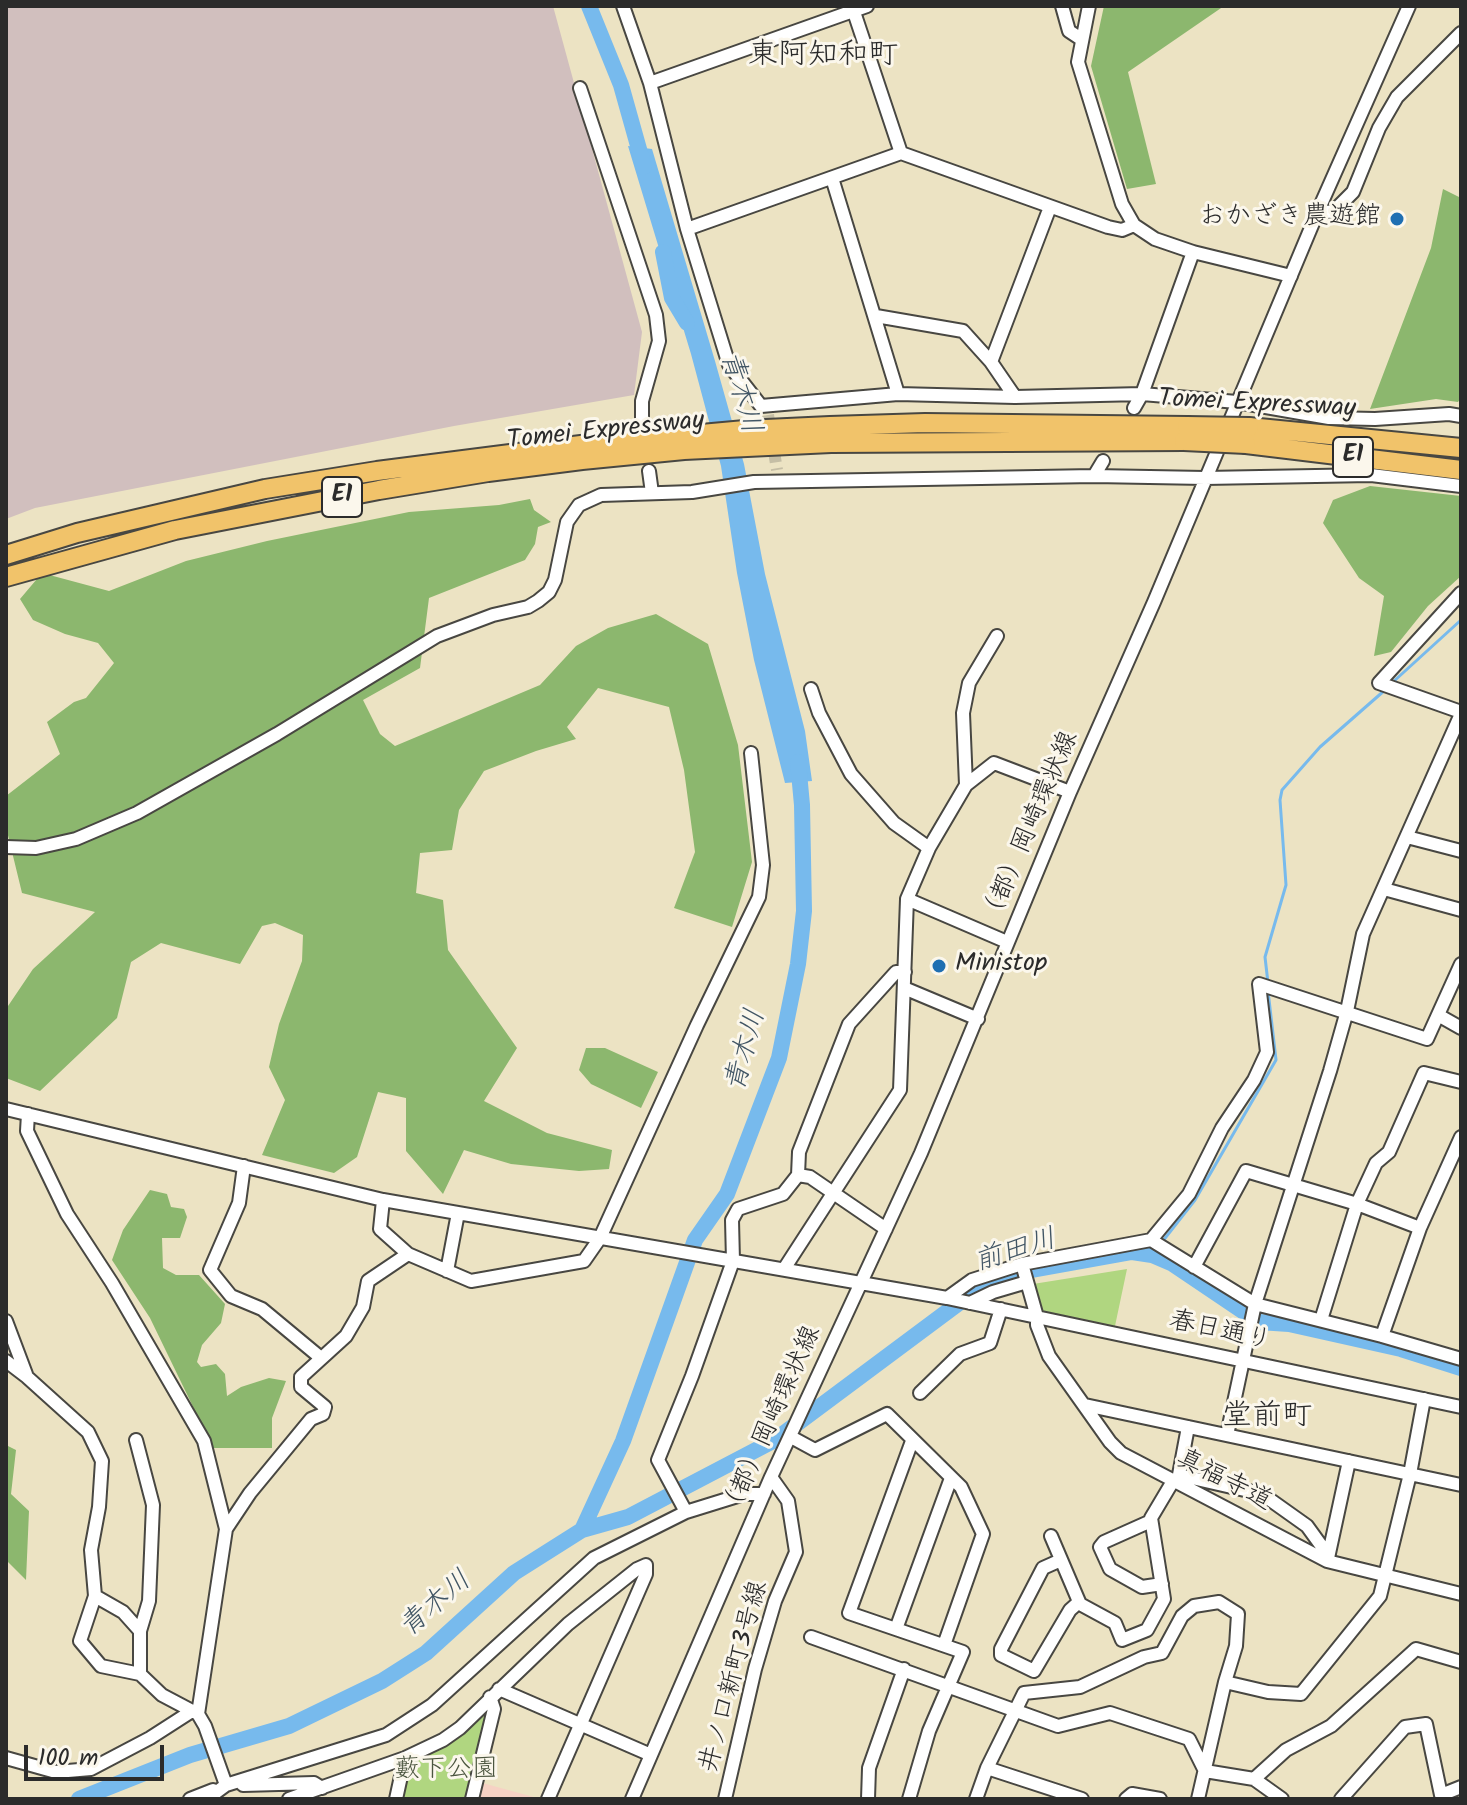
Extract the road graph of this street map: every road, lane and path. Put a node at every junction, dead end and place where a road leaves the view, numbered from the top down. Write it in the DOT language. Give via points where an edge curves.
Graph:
graph roads {
  1 [pos="623,6"];
  2 [pos="867,6"];
  3 [pos="1062,6"];
  4 [pos="1089,6"];
  5 [pos="1409,6"];
  6 [pos="853,8"];
  7 [pos="1461,33"];
  8 [pos="1081,39"];
  9 [pos="650,83"];
  10 [pos="580,88"];
  11 [pos="901,153"];
  12 [pos="832,178"];
  13 [pos="1050,207"];
  14 [pos="1318,211"];
  15 [pos="1134,225"];
  16 [pos="687,229"];
  17 [pos="1193,252"];
  18 [pos="1291,276"];
  19 [pos="876,316"];
  20 [pos="991,362"];
  21 [pos="898,394"];
  22 [pos="1142,394"];
  23 [pos="1015,397"];
  24 [pos="1237,402"];
  25 [pos="1134,408"];
  26 [pos="1461,416"];
  27 [pos="642,422"];
  28 [pos="1248,436"];
  29 [pos="681,442"];
  30 [pos="1461,448"];
  31 [pos="1103,461"];
  32 [pos="1461,470"];
  33 [pos="649,471"];
  34 [pos="1094,476"];
  35 [pos="1205,478"];
  36 [pos="1461,486"];
  37 [pos="652,493"];
  38 [pos="6,555"];
  39 [pos="6,577"];
  40 [pos="1461,593"];
  41 [pos="997,636"];
  42 [pos="811,689"];
  43 [pos="1461,713"];
  44 [pos="751,753"];
  45 [pos="966,785"];
  46 [pos="1070,792"];
  47 [pos="1407,837"];
  48 [pos="6,847"];
  49 [pos="929,848"];
  50 [pos="1461,851"];
  51 [pos="1384,889"];
  52 [pos="907,899"];
  53 [pos="1461,910"];
  54 [pos="1007,942"];
  55 [pos="1461,964"];
  56 [pos="905,972"];
  57 [pos="904,988"];
  58 [pos="1347,1011"];
  59 [pos="1438,1015"];
  60 [pos="978,1019"];
  61 [pos="1461,1028"];
  62 [pos="1461,1082"];
  63 [pos="6,1109"];
  64 [pos="28,1114"];
  65 [pos="1461,1137"];
  66 [pos="244,1166"];
  67 [pos="798,1175"];
  68 [pos="1295,1185"];
  69 [pos="834,1191"];
  70 [pos="383,1200"];
  71 [pos="1357,1204"];
  72 [pos="458,1213"];
  73 [pos="1420,1228"];
  74 [pos="886,1229"];
  75 [pos="600,1238"];
  76 [pos="1151,1240"];
  77 [pos="408,1254"];
  78 [pos="731,1261"];
  79 [pos="1022,1264"];
  80 [pos="1194,1267"];
  81 [pos="784,1269"];
  82 [pos="447,1271"];
  83 [pos="861,1282"];
  84 [pos="1027,1282"];
  85 [pos="947,1298"];
  86 [pos="970,1303"];
  87 [pos="1255,1304"];
  88 [pos="1001,1309"];
  89 [pos="1037,1317"];
  90 [pos="1321,1320"];
  91 [pos="6,1321"];
  92 [pos="1382,1336"];
  93 [pos="321,1358"];
  94 [pos="1461,1359"];
  95 [pos="1243,1360"];
  96 [pos="6,1361"];
  97 [pos="27,1377"];
  98 [pos="920,1393"];
  99 [pos="1424,1399"];
  100 [pos="1085,1405"];
  101 [pos="1461,1407"];
  102 [pos="1188,1427"];
  103 [pos="1227,1435"];
  104 [pos="791,1436"];
  105 [pos="136,1440"];
  106 [pos="912,1441"];
  107 [pos="1349,1461"];
  108 [pos="1410,1474"];
  109 [pos="771,1477"];
  110 [pos="951,1478"];
  111 [pos="1176,1480"];
  112 [pos="1461,1485"];
  113 [pos="764,1494"];
  114 [pos="684,1506"];
  115 [pos="1151,1521"];
  116 [pos="226,1529"];
  117 [pos="1051,1536"];
  118 [pos="1328,1558"];
  119 [pos="1061,1560"];
  120 [pos="1386,1574"];
  121 [pos="1162,1584"];
  122 [pos="1461,1594"];
  123 [pos="95,1596"];
  124 [pos="1079,1602"];
  125 [pos="896,1629"];
  126 [pos="140,1631"];
  127 [pos="811,1637"];
  128 [pos="944,1645"];
  129 [pos="1461,1662"];
  130 [pos="904,1669"];
  131 [pos="140,1674"];
  132 [pos="1225,1682"];
  133 [pos="949,1686"];
  134 [pos="495,1693"];
  135 [pos="1013,1710"];
  136 [pos="195,1713"];
  137 [pos="580,1726"];
  138 [pos="651,1755"];
  139 [pos="6,1758"];
  140 [pos="405,1758"];
  141 [pos="987,1768"];
  142 [pos="1205,1771"];
  143 [pos="1254,1779"];
  144 [pos="226,1785"];
  145 [pos="1461,1787"];
  146 [pos="321,1793"];
  147 [pos="190,1799"];
  148 [pos="207,1799"];
  149 [pos="289,1799"];
  150 [pos="396,1799"];
  151 [pos="472,1799"];
  152 [pos="548,1799"];
  153 [pos="632,1799"];
  154 [pos="725,1799"];
  155 [pos="870,1799"];
  156 [pos="909,1799"];
  157 [pos="976,1799"];
  158 [pos="1082,1799"];
  159 [pos="1126,1799"];
  160 [pos="1160,1799"];
  161 [pos="1198,1799"];
  162 [pos="1282,1799"];
  163 [pos="1341,1799"];
  1 -- 9 [label="street"];
  2 -- 6 [label="street"];
  3 -- 8 [label="street" via="1069,31"];
  4 -- 8 [label="street"];
  5 -- 14 [label="street, （都）岡崎環状線"];
  6 -- 9 [label="street"];
  6 -- 11 [label="street"];
  7 -- 14 [label="street" via="1397,97 1353,192 1333,212"];
  8 -- 15 [label="street" via="1078,62 1122,204"];
  9 -- 16 [label="street"];
  10 -- 27 [label="street" via="656,315 659,341 642,401"];
  11 -- 12 [label="street"];
  11 -- 13 [label="street"];
  12 -- 16 [label="street"];
  12 -- 19 [label="street"];
  13 -- 15 [label="street" via="1122,230"];
  13 -- 20 [label="street"];
  14 -- 18 [label="street, （都）岡崎環状線"];
  15 -- 17 [label="street"];
  16 -- 21 [label="street" via="729,365 765,410"];
  17 -- 18 [label="street"];
  17 -- 22 [label="street"];
  18 -- 24 [label="street, （都）岡崎環状線"];
  19 -- 20 [label="street" via="963,331"];
  19 -- 21 [label="street"];
  20 -- 23 [label="street"];
  21 -- 23 [label="street"];
  22 -- 23 [label="street"];
  22 -- 24 [label="street"];
  22 -- 25 [label="street"];
  24 -- 26 [label="street" via="1329,418"];
  24 -- 35 [label="street, （都）岡崎環状線"];
  28 -- 29 [label="highway, Tomei Expressway / E1, bridge" via="925,423"];
  28 -- 30 [label="highway, Tomei Expressway / E1"];
  28 -- 32 [label="highway, Tomei Expressway / E1"];
  29 -- 38 [label="highway, Tomei Expressway / E1" via="485,456 309,481 165,511"];
  29 -- 39 [label="highway, Tomei Expressway / E1" via="379,490 175,530"];
  31 -- 34 [label="street"];
  33 -- 37 [label="street"];
  34 -- 35 [label="street"];
  34 -- 37 [label="street" via="775,476 692,492"];
  35 -- 36 [label="street" via="1371,475"];
  35 -- 46 [label="street, （都）岡崎環状線"];
  37 -- 48 [label="street" via="601,495 579,505 567,522 549,592 528,607 437,636 137,813 76,839 36,848"];
  40 -- 43 [label="street" via="1379,683"];
  41 -- 45 [label="street" via="969,683 963,713"];
  42 -- 49 [label="street" via="851,774 894,823"];
  43 -- 47 [label="street"];
  44 -- 75 [label="street" via="763,865 759,897"];
  45 -- 46 [label="street" via="994,763"];
  45 -- 49 [label="street"];
  46 -- 54 [label="street, （都）岡崎環状線"];
  47 -- 50 [label="street"];
  47 -- 51 [label="street"];
  49 -- 52 [label="street"];
  51 -- 53 [label="street"];
  51 -- 58 [label="street" via="1363,934"];
  52 -- 54 [label="street"];
  52 -- 56 [label="street"];
  54 -- 60 [label="street, （都）岡崎環状線"];
  55 -- 59 [label="street"];
  56 -- 57 [label="street"];
  56 -- 67 [label="street" via="896,972 849,1024 799,1152"];
  57 -- 60 [label="street"];
  57 -- 69 [label="street" via="900,1090"];
  58 -- 59 [label="street" via="1427,1039"];
  58 -- 68 [label="street"];
  58 -- 76 [label="street" via="1259,984 1267,1052 1189,1194"];
  59 -- 61 [label="street"];
  60 -- 74 [label="street, （都）岡崎環状線"];
  62 -- 71 [label="street" via="1424,1073 1389,1152 1376,1163"];
  63 -- 64 [label="street"];
  64 -- 66 [label="street"];
  64 -- 116 [label="street" via="27,1131 67,1214 204,1441"];
  65 -- 73 [label="street"];
  66 -- 70 [label="street"];
  66 -- 93 [label="street" via="239,1203 210,1270 231,1296 262,1309"];
  67 -- 69 [label="street"];
  67 -- 78 [label="street" via="783,1194 738,1209 732,1220"];
  68 -- 71 [label="street"];
  68 -- 80 [label="street" via="1246,1171"];
  68 -- 87 [label="street"];
  69 -- 74 [label="street"];
  69 -- 81 [label="street"];
  70 -- 72 [label="street"];
  70 -- 77 [label="street" via="380,1229"];
  71 -- 73 [label="street"];
  71 -- 90 [label="street"];
  72 -- 75 [label="street"];
  72 -- 82 [label="street"];
  73 -- 92 [label="street"];
  74 -- 83 [label="street, （都）岡崎環状線"];
  75 -- 78 [label="street"];
  75 -- 82 [label="street" via="584,1261 471,1281"];
  76 -- 79 [label="street"];
  76 -- 80 [label="street"];
  77 -- 82 [label="street"];
  77 -- 93 [label="street" via="368,1281 363,1307 346,1336"];
  78 -- 81 [label="street"];
  78 -- 114 [label="street" via="658,1460"];
  79 -- 84 [label="street, 真福寺道"];
  79 -- 85 [label="street" via="972,1280"];
  80 -- 87 [label="street"];
  81 -- 83 [label="street"];
  83 -- 85 [label="street"];
  83 -- 104 [label="street, （都）岡崎環状線"];
  84 -- 86 [label="street"];
  84 -- 89 [label="street, 真福寺道"];
  85 -- 86 [label="street, 春日通り"];
  86 -- 88 [label="street, 春日通り"];
  87 -- 90 [label="street"];
  87 -- 95 [label="street"];
  88 -- 89 [label="street, 春日通り"];
  88 -- 98 [label="street" via="990,1343 960,1354"];
  89 -- 95 [label="street, 春日通り"];
  89 -- 100 [label="street, 真福寺道" via="1049,1356"];
  90 -- 92 [label="street"];
  91 -- 97 [label="street"];
  92 -- 94 [label="street"];
  93 -- 116 [label="street" via="301,1377 301,1387 325,1407 323,1414 311,1419"];
  95 -- 99 [label="street, 春日通り"];
  95 -- 103 [label="street"];
  96 -- 97 [label="street"];
  97 -- 123 [label="street" via="88,1432 102,1461 91,1550"];
  99 -- 101 [label="street, 春日通り"];
  99 -- 108 [label="street"];
  100 -- 102 [label="street"];
  100 -- 111 [label="street, 真福寺道" via="1117,1449"];
  102 -- 103 [label="street"];
  102 -- 111 [label="street"];
  103 -- 107 [label="street"];
  104 -- 106 [label="street" via="815,1450 887,1414"];
  104 -- 109 [label="street, （都）岡崎環状線"];
  105 -- 126 [label="street" via="153,1505 149,1601"];
  106 -- 110 [label="street"];
  106 -- 125 [label="street" via="849,1613"];
  107 -- 108 [label="street"];
  107 -- 118 [label="street"];
  108 -- 112 [label="street"];
  108 -- 120 [label="street"];
  109 -- 113 [label="street, （都）岡崎環状線"];
  109 -- 154 [label="street, 井ノ口新町3号線" via="788,1501 796,1552 755,1669"];
  110 -- 125 [label="street"];
  110 -- 128 [label="street" via="961,1487 983,1534"];
  111 -- 115 [label="street"];
  111 -- 118 [label="street, 真福寺道"];
  111 -- 118 [label="street" via="1262,1494 1307,1526"];
  113 -- 114 [label="street"];
  113 -- 138 [label="street, （都）岡崎環状線"];
  114 -- 144 [label="street" via="594,1558 432,1705 386,1735"];
  115 -- 121 [label="street"];
  115 -- 121 [label="street" via="1100,1547 1108,1567 1120,1575 1142,1587"];
  116 -- 136 [label="street"];
  117 -- 119 [label="street"];
  118 -- 120 [label="street, 真福寺道"];
  119 -- 124 [label="street"];
  119 -- 124 [label="street" via="1043,1568 1001,1655 1034,1671"];
  120 -- 122 [label="street, 真福寺道"];
  120 -- 132 [label="street" via="1380,1596 1301,1694"];
  121 -- 124 [label="street" via="1164,1599 1149,1628 1124,1640 1115,1623"];
  123 -- 126 [label="street" via="123,1612"];
  123 -- 131 [label="street" via="80,1641 101,1666"];
  125 -- 128 [label="street"];
  126 -- 131 [label="street"];
  127 -- 130 [label="street"];
  128 -- 133 [label="street" via="963,1652"];
  129 -- 143 [label="street" via="1416,1649 1331,1726 1286,1750"];
  130 -- 133 [label="street"];
  130 -- 155 [label="street" via="869,1768"];
  131 -- 136 [label="street" via="162,1695"];
  132 -- 135 [label="street" via="1236,1646 1238,1614 1219,1602 1207,1602 1182,1616 1162,1653 1080,1687 1024,1693"];
  132 -- 142 [label="street"];
  133 -- 135 [label="street"];
  133 -- 156 [label="street"];
  134 -- 137 [label="street"];
  134 -- 137 [label="street" via="568,1624 646,1565"];
  134 -- 140 [label="street" via="460,1728"];
  134 -- 151 [label="street"];
  135 -- 141 [label="street"];
  135 -- 142 [label="street" via="1058,1726 1110,1713 1189,1739"];
  136 -- 139 [label="street" via="91,1769 56,1772"];
  136 -- 144 [label="street" via="205,1726"];
  137 -- 138 [label="street"];
  137 -- 152 [label="street"];
  138 -- 153 [label="street, （都）岡崎環状線"];
  140 -- 146 [label="street"];
  140 -- 150 [label="street"];
  141 -- 157 [label="street"];
  141 -- 158 [label="street"];
  142 -- 143 [label="street"];
  142 -- 161 [label="street"];
  143 -- 162 [label="street"];
  144 -- 146 [label="street" via="314,1783"];
  144 -- 147 [label="street"];
  144 -- 148 [label="street"];
  145 -- 163 [label="street" via="1441,1795 1426,1724 1405,1727"];
  146 -- 149 [label="street"];
  159 -- 160 [label="street" via="1132,1794"];
}
